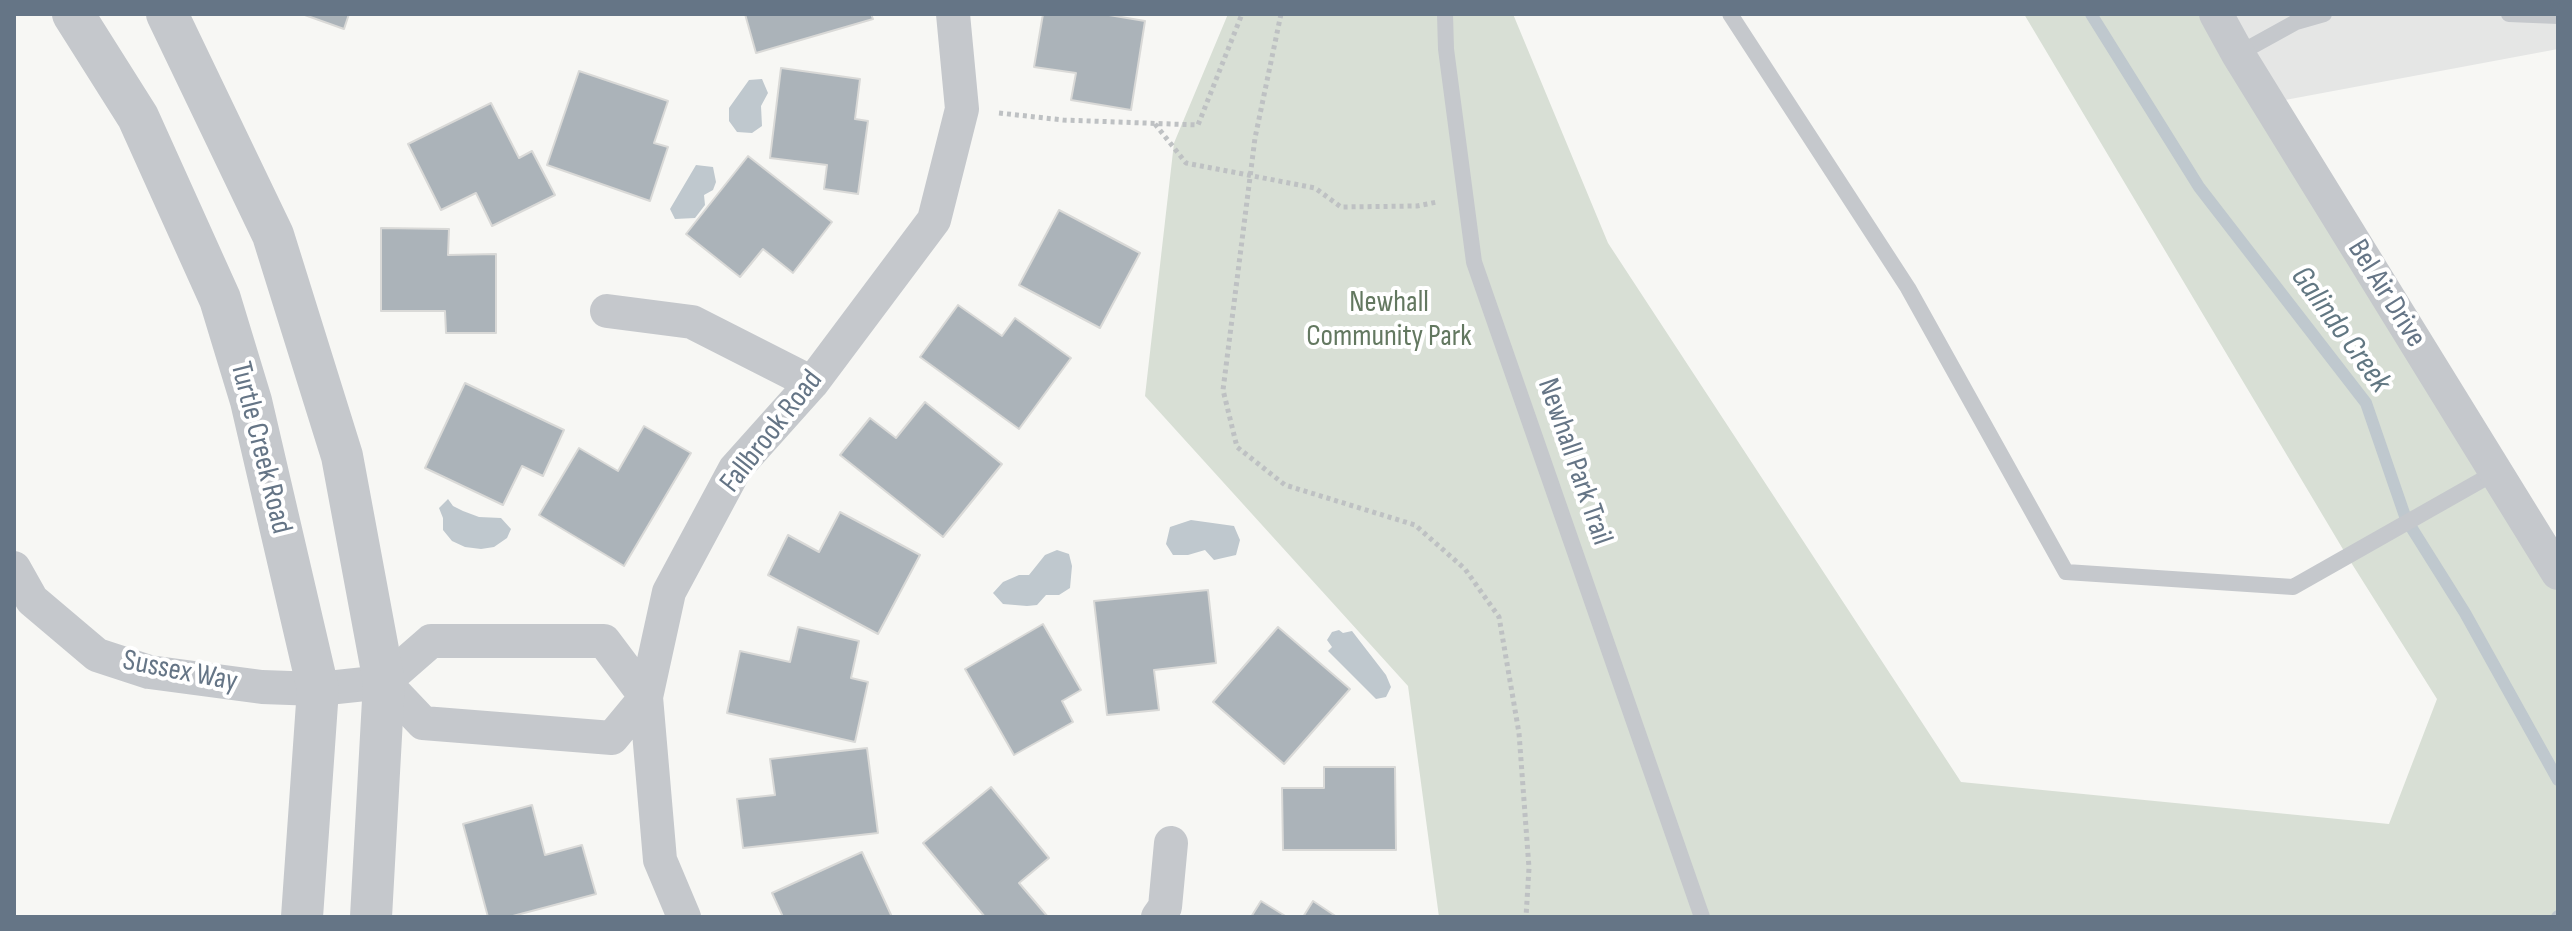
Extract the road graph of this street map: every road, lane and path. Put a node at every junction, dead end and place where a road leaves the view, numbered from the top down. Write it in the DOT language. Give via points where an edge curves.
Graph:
graph roads {
  1 [pos="73,14"];
  2 [pos="167,14"];
  3 [pos="953,14"];
  4 [pos="1242,14"];
  5 [pos="1281,14"];
  6 [pos="1445,14"];
  7 [pos="1730,14"];
  8 [pos="2216,14"];
  9 [pos="2324,14"];
  10 [pos="2509,14"];
  11 [pos="2558,16"];
  12 [pos="2238,54"];
  13 [pos="962,109"];
  14 [pos="1154,123"];
  15 [pos="1250,175"];
  16 [pos="1466,197"];
  17 [pos="607,311"];
  18 [pos="812,383"];
  19 [pos="2496,472"];
  20 [pos="14,568"];
  21 [pos="2558,573"];
  22 [pos="23,610"];
  23 [pos="384,682"];
  24 [pos="318,689"];
  25 [pos="646,697"];
  26 [pos="1171,843"];
  27 [pos="302,917"];
  28 [pos="371,917"];
  29 [pos="684,917"];
  30 [pos="1158,917"];
  31 [pos="1526,917"];
  32 [pos="1702,917"];
  1 -- 24 [label="street, Turtle Creek Road" via="138,117 220,299 251,401"];
  2 -- 23 [label="street" via="273,235 342,456"];
  3 -- 13 [label="street, Fallbrook Road"];
  4 -- 14 [label="path" via="1198,125"];
  5 -- 15 [label="path"];
  6 -- 16 [label="lane, Newhall Park Trail"];
  7 -- 19 [label="lane" via="1908,288 2066,572 2293,587"];
  8 -- 12 [label="street, Bel Air Drive"];
  9 -- 12 [label="lane" via="2296,22"];
  10 -- 11 [label="lane"];
  12 -- 19 [label="street, Bel Air Drive"];
  13 -- 14 [label="path"];
  13 -- 18 [label="street, Fallbrook Road" via="934,220"];
  14 -- 15 [label="path" via="1186,163"];
  15 -- 16 [label="path" via="1315,188 1341,207 1417,206"];
  15 -- 31 [label="path" via="1223,390 1237,447 1285,485 1415,525 1465,569 1499,617 1519,733 1529,868"];
  16 -- 32 [label="lane, Newhall Park Trail" via="1474,262"];
  17 -- 18 [label="street" via="692,322"];
  18 -- 25 [label="street, Fallbrook Road" via="735,469 676,578"];
  19 -- 21 [label="street, Bel Air Drive"];
  20 -- 22 [label="street, Sussex Way"];
  22 -- 24 [label="street, Sussex Way" via="97,655 149,672"];
  23 -- 24 [label="street, Sussex Way"];
  23 -- 25 [label="street" via="423,723 612,738"];
  23 -- 25 [label="street" via="431,641 604,641"];
  23 -- 28 [label="street"];
  24 -- 27 [label="street, Turtle Creek Road"];
  25 -- 29 [label="street, Fallbrook Road" via="660,860"];
  26 -- 30 [label="street" via="1165,907"];
}
